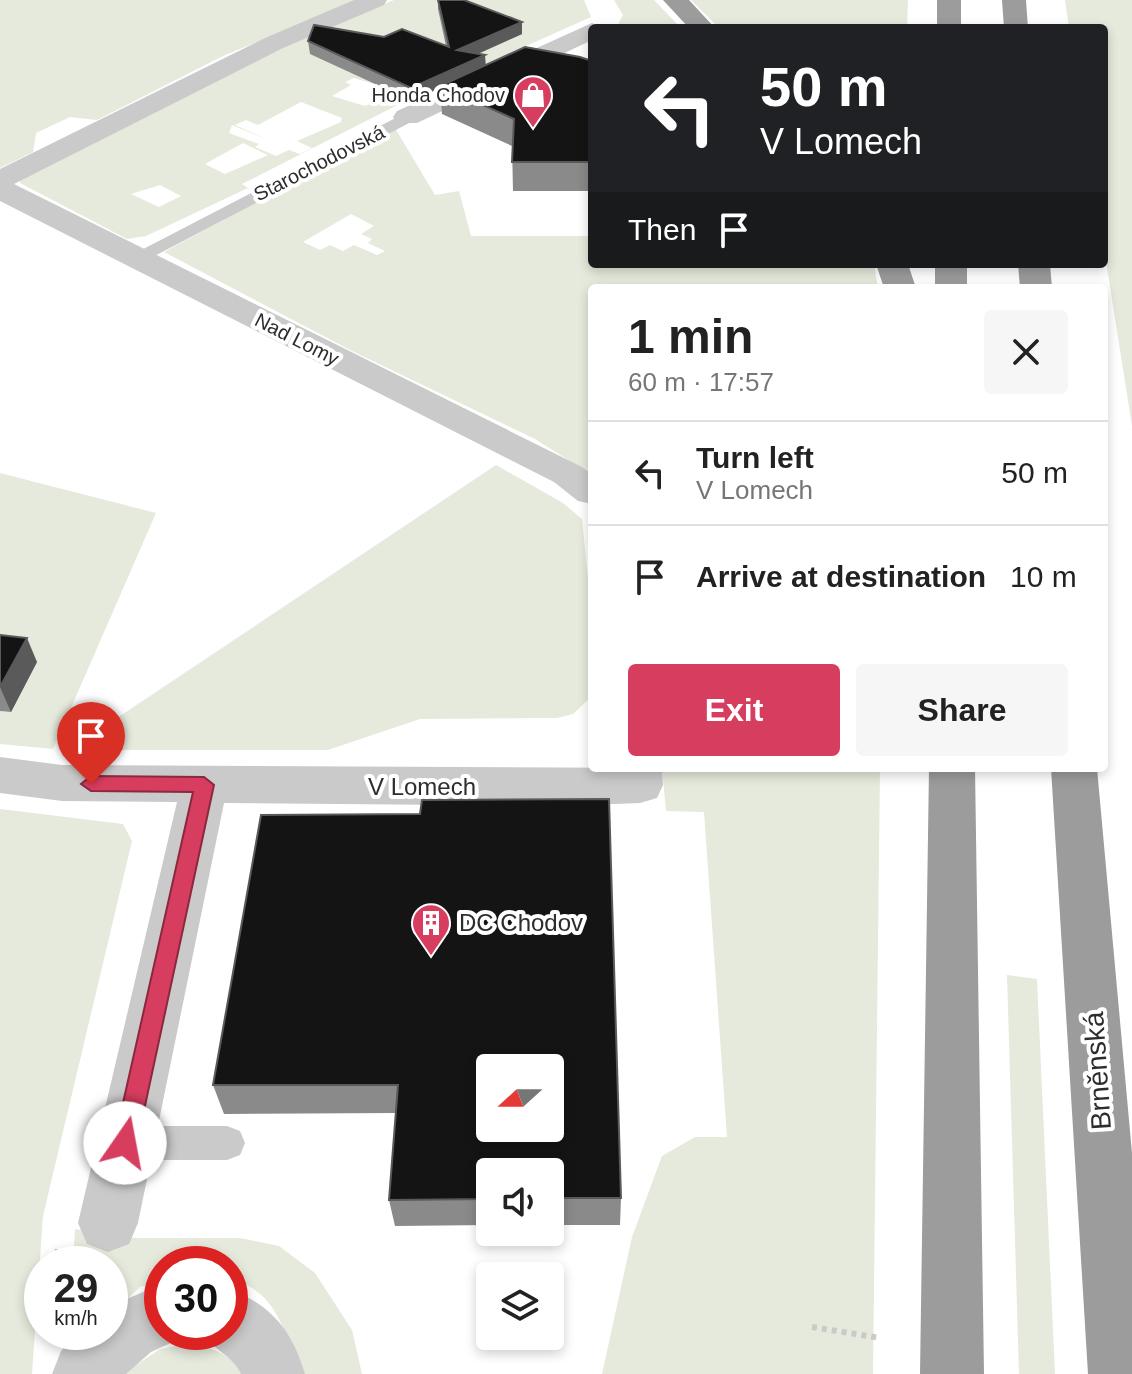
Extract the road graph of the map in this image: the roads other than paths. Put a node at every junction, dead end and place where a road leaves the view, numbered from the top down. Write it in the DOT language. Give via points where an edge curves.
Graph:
graph roads {
  1 [pos="375,0"];
  2 [pos="675,0"];
  3 [pos="949,0"];
  4 [pos="1014,0"];
  5 [pos="699,24"];
  6 [pos="949,24"];
  7 [pos="1016,24"];
  8 [pos="588,32"];
  9 [pos="407,117"];
  10 [pos="0,180"];
  11 [pos="0,189"];
  12 [pos="136,258"];
  13 [pos="588,489"];
  14 [pos="952,772"];
  15 [pos="1074,772"];
  16 [pos="0,775"];
  17 [pos="639,777"];
  18 [pos="204,785"];
  19 [pos="125,1143"];
  20 [pos="227,1143"];
  21 [pos="108,1223"];
  22 [pos="144,1323"];
  23 [pos="248,1331"];
  24 [pos="84,1374"];
  25 [pos="273,1374"];
  26 [pos="952,1374"];
  27 [pos="1120,1374"];
  1 -- 10 [label="street" via="274,43"];
  2 -- 5 [label="highway"];
  3 -- 6 [label="highway"];
  4 -- 7 [label="highway"];
  8 -- 9 [label="street, Starochodovská"];
  9 -- 12 [label="lane, Starochodovská"];
  11 -- 12 [label="street, Nad Lomy"];
  12 -- 13 [label="street, Nad Lomy"];
  14 -- 26 [label="highway"];
  15 -- 27 [label="highway, Brněnská"];
  16 -- 18 [label="street, V Lomech" via="62,783"];
  17 -- 18 [label="street, V Lomech"];
  18 -- 19 [label="street"];
  19 -- 20 [label="lane"];
  19 -- 21 [label="street"];
  22 -- 24 [label="street"];
  23 -- 25 [label="street" via="269,1355"];
}
